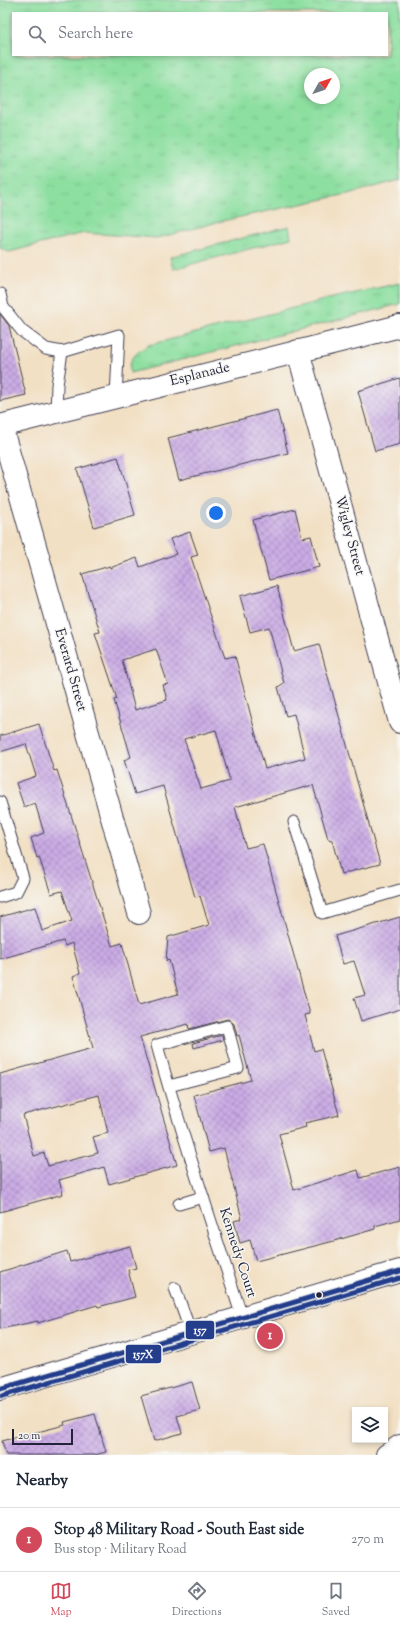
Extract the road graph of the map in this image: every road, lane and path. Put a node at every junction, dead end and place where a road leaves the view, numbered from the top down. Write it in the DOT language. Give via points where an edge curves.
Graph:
graph roads {
  1 [pos="0,294"];
  2 [pos="400,326"];
  3 [pos="298,351"];
  4 [pos="62,352"];
  5 [pos="116,397"];
  6 [pos="56,413"];
  7 [pos="0,426"];
  8 [pos="400,722"];
  9 [pos="0,802"];
  10 [pos="294,822"];
  11 [pos="400,890"];
  12 [pos="0,897"];
  13 [pos="139,913"];
  14 [pos="169,1086"];
  15 [pos="203,1197"];
  16 [pos="179,1204"];
  17 [pos="400,1271"];
  18 [pos="175,1288"];
  19 [pos="242,1317"];
  20 [pos="190,1333"];
  21 [pos="0,1389"];
  22 [pos="400,1446"];
  23 [pos="387,1455"];
  1 -- 4 [label="lane" via="3,308 22,331 46,349"];
  2 -- 3 [label="street, Esplanade"];
  3 -- 5 [label="street, Esplanade"];
  3 -- 8 [label="street, Wigley Street"];
  4 -- 5 [label="lane" via="119,335"];
  4 -- 6 [label="lane"];
  5 -- 6 [label="street, Esplanade"];
  6 -- 7 [label="street, Esplanade"];
  7 -- 13 [label="street, Everard Street"];
  9 -- 12 [label="lane" via="23,878 16,892"];
  10 -- 11 [label="lane" via="322,913"];
  14 -- 14 [label="lane, Kennedy Court" via="158,1044 227,1026 238,1068"];
  14 -- 15 [label="lane, Kennedy Court"];
  15 -- 16 [label="lane"];
  15 -- 19 [label="lane, Kennedy Court"];
  17 -- 19 [label="street"];
  18 -- 20 [label="lane"];
  19 -- 20 [label="street"];
  20 -- 21 [label="street"];
  22 -- 23 [label="street"];
}
